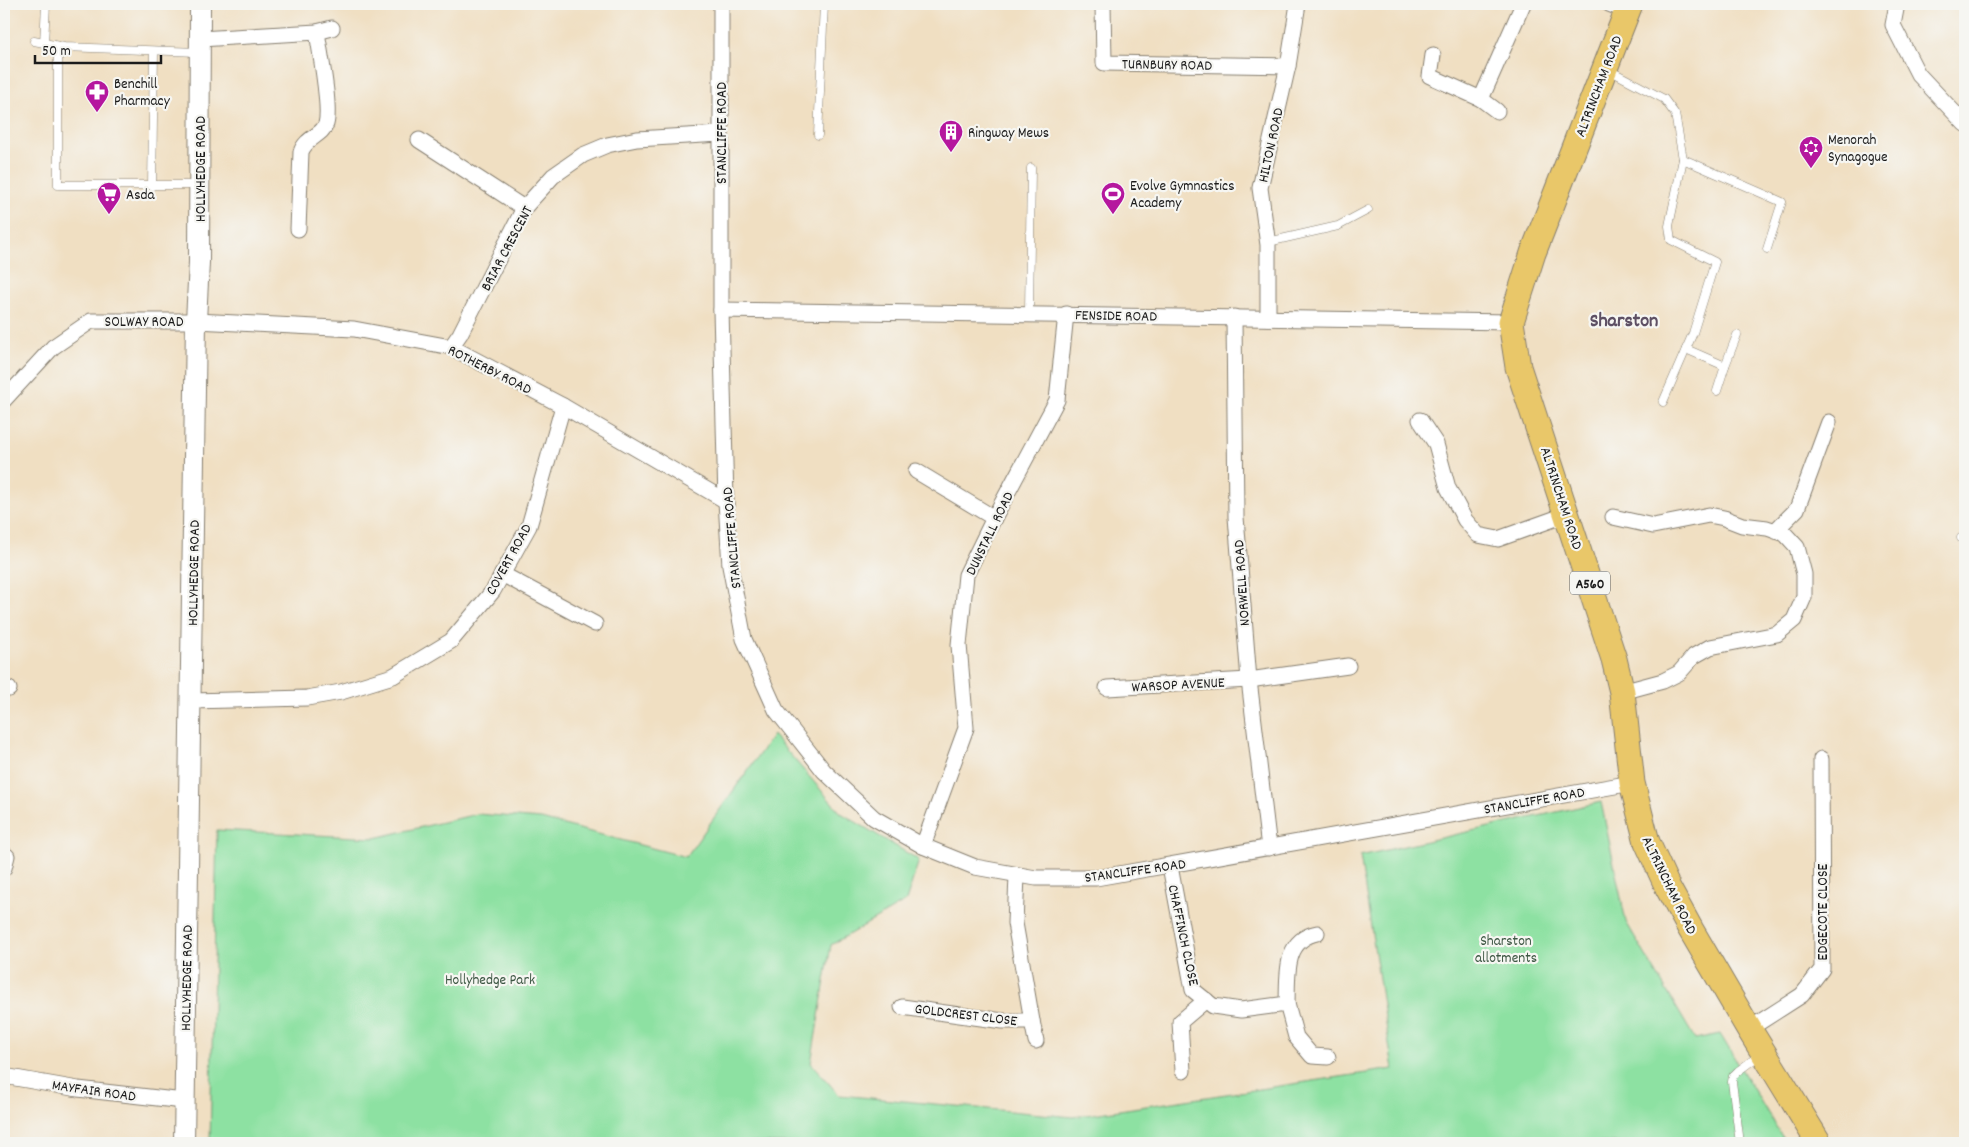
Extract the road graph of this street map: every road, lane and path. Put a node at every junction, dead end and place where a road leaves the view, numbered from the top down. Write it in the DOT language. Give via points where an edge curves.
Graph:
graph roads {
  1 [pos="46,4"];
  2 [pos="200,4"];
  3 [pos="721,4"];
  4 [pos="824,4"];
  5 [pos="1103,4"];
  6 [pos="1298,4"];
  7 [pos="1523,4"];
  8 [pos="1896,4"];
  9 [pos="1622,6"];
  10 [pos="34,41"];
  11 [pos="44,43"];
  12 [pos="58,46"];
  13 [pos="200,46"];
  14 [pos="154,51"];
  15 [pos="1433,55"];
  16 [pos="1288,66"];
  17 [pos="1605,68"];
  18 [pos="1481,99"];
  19 [pos="1497,111"];
  20 [pos="1962,115"];
  21 [pos="720,134"];
  22 [pos="818,135"];
  23 [pos="419,140"];
  24 [pos="1683,159"];
  25 [pos="1031,168"];
  26 [pos="200,185"];
  27 [pos="152,186"];
  28 [pos="524,208"];
  29 [pos="1368,210"];
  30 [pos="298,230"];
  31 [pos="1268,242"];
  32 [pos="1767,249"];
  33 [pos="721,310"];
  34 [pos="1029,313"];
  35 [pos="1066,314"];
  36 [pos="1234,317"];
  37 [pos="1268,318"];
  38 [pos="196,321"];
  39 [pos="1511,322"];
  40 [pos="1737,335"];
  41 [pos="451,347"];
  42 [pos="1686,349"];
  43 [pos="1724,366"];
  44 [pos="1717,390"];
  45 [pos="4,400"];
  46 [pos="1663,402"];
  47 [pos="563,406"];
  48 [pos="1420,420"];
  49 [pos="1829,422"];
  50 [pos="916,471"];
  51 [pos="726,501"];
  52 [pos="1568,514"];
  53 [pos="1613,517"];
  54 [pos="994,518"];
  55 [pos="1775,531"];
  56 [pos="502,574"];
  57 [pos="594,624"];
  58 [pos="1348,666"];
  59 [pos="1249,680"];
  60 [pos="1107,688"];
  61 [pos="1622,692"];
  62 [pos="191,701"];
  63 [pos="1821,759"];
  64 [pos="1632,783"];
  65 [pos="923,846"];
  66 [pos="1269,848"];
  67 [pos="1170,866"];
  68 [pos="1017,876"];
  69 [pos="1317,933"];
  70 [pos="1206,1000"];
  71 [pos="1288,1004"];
  72 [pos="902,1007"];
  73 [pos="1032,1021"];
  74 [pos="1749,1029"];
  75 [pos="1036,1041"];
  76 [pos="1763,1052"];
  77 [pos="1328,1057"];
  78 [pos="1183,1071"];
  79 [pos="4,1076"];
  80 [pos="184,1101"];
  81 [pos="184,1143"];
  82 [pos="1740,1143"];
  83 [pos="1819,1143"];
  1 -- 11 [label="lane"];
  2 -- 13 [label="street, HOLLYHEDGE ROAD"];
  3 -- 21 [label="street, STANCLIFFE ROAD"];
  4 -- 22 [label="lane"];
  5 -- 16 [label="street, TURNBURY ROAD" via="1104,63"];
  6 -- 16 [label="street, HILTON ROAD"];
  7 -- 18 [label="street"];
  8 -- 20 [label="street" via="1893,25 1918,74"];
  9 -- 17 [label="main road, ALTRINCHAM ROAD / A560"];
  10 -- 11 [label="lane"];
  11 -- 12 [label="lane"];
  12 -- 14 [label="lane"];
  12 -- 27 [label="lane" via="58,185"];
  13 -- 14 [label="lane"];
  13 -- 26 [label="street, HOLLYHEDGE ROAD"];
  13 -- 30 [label="street" via="325,30 326,126 304,143 301,152"];
  14 -- 27 [label="lane"];
  15 -- 18 [label="street" via="1424,76"];
  16 -- 31 [label="street, HILTON ROAD" via="1260,188"];
  17 -- 24 [label="lane" via="1664,99 1675,114"];
  17 -- 39 [label="main road, ALTRINCHAM ROAD / A560" via="1533,253"];
  18 -- 19 [label="street"];
  21 -- 28 [label="street, BRIAR CRESCENT" via="638,139 607,145 583,155 553,176"];
  21 -- 33 [label="street, STANCLIFFE ROAD"];
  23 -- 28 [label="street"];
  24 -- 32 [label="lane" via="1782,202"];
  24 -- 42 [label="lane" via="1669,226 1671,240 1715,262"];
  25 -- 34 [label="lane"];
  26 -- 27 [label="lane"];
  26 -- 38 [label="street, HOLLYHEDGE ROAD"];
  28 -- 41 [label="street, BRIAR CRESCENT"];
  29 -- 31 [label="lane" via="1338,226"];
  31 -- 37 [label="street, HILTON ROAD"];
  33 -- 34 [label="street, FENSIDE ROAD"];
  33 -- 51 [label="street, STANCLIFFE ROAD"];
  34 -- 35 [label="street, FENSIDE ROAD"];
  35 -- 36 [label="street, FENSIDE ROAD"];
  35 -- 54 [label="street, DUNSTALL ROAD" via="1057,400"];
  36 -- 37 [label="street, FENSIDE ROAD"];
  36 -- 59 [label="street, NORWELL ROAD" via="1236,517"];
  37 -- 39 [label="street, FENSIDE ROAD"];
  38 -- 41 [label="street, ROTHERBY ROAD" via="354,329"];
  38 -- 45 [label="street, SOLWAY ROAD" via="91,320 53,347"];
  38 -- 62 [label="street, HOLLYHEDGE ROAD"];
  39 -- 52 [label="main road, ALTRINCHAM ROAD / A560" via="1518,367"];
  40 -- 43 [label="lane"];
  41 -- 47 [label="street, ROTHERBY ROAD"];
  42 -- 43 [label="lane"];
  42 -- 46 [label="lane"];
  43 -- 44 [label="lane"];
  47 -- 51 [label="street, ROTHERBY ROAD"];
  47 -- 56 [label="street, COVERT ROAD" via="528,526"];
  48 -- 52 [label="street" via="1436,444 1448,488 1465,520 1478,535 1498,539"];
  49 -- 55 [label="street" via="1797,509"];
  50 -- 54 [label="street"];
  51 -- 65 [label="street, STANCLIFFE ROAD" via="730,566 744,639 776,710 824,771 874,818"];
  52 -- 61 [label="main road, ALTRINCHAM ROAD / A560"];
  53 -- 55 [label="street" via="1654,526 1709,515"];
  54 -- 65 [label="street, DUNSTALL ROAD" via="966,575 959,645 966,728"];
  55 -- 61 [label="street" via="1785,534 1797,547 1804,574 1804,597 1794,620 1777,634 1710,647 1694,656 1679,673 1663,681"];
  56 -- 57 [label="street"];
  56 -- 62 [label="street, COVERT ROAD" via="493,591 452,641 393,676 341,692 307,698"];
  58 -- 59 [label="street, WARSOP AVENUE"];
  59 -- 60 [label="street, WARSOP AVENUE"];
  59 -- 66 [label="street, NORWELL ROAD"];
  61 -- 64 [label="main road, ALTRINCHAM ROAD / A560"];
  62 -- 80 [label="street, HOLLYHEDGE ROAD"];
  63 -- 74 [label="street, EDGECOTE CLOSE" via="1822,969 1802,996"];
  64 -- 66 [label="street, STANCLIFFE ROAD"];
  64 -- 74 [label="main road, ALTRINCHAM ROAD / A560" via="1647,842 1668,888"];
  65 -- 68 [label="street, STANCLIFFE ROAD" via="975,867"];
  66 -- 67 [label="street, STANCLIFFE ROAD"];
  67 -- 68 [label="street, STANCLIFFE ROAD" via="1096,878"];
  67 -- 70 [label="street, CHAFFINCH CLOSE" via="1193,990"];
  68 -- 73 [label="street, GOLDCREST CLOSE" via="1015,924"];
  69 -- 71 [label="street" via="1306,935 1294,947 1288,968"];
  70 -- 71 [label="street, CHAFFINCH CLOSE" via="1213,1006 1241,1010"];
  70 -- 78 [label="street, CHAFFINCH CLOSE" via="1180,1022"];
  71 -- 77 [label="street" via="1296,1037 1312,1056"];
  72 -- 73 [label="street, GOLDCREST CLOSE" via="1004,1021"];
  73 -- 75 [label="street"];
  74 -- 76 [label="main road, ALTRINCHAM ROAD / A560"];
  76 -- 82 [label="lane" via="1733,1076"];
  76 -- 83 [label="main road, ALTRINCHAM ROAD / A560"];
  79 -- 80 [label="street, MAYFAIR ROAD" via="78,1089"];
  80 -- 81 [label="street, HOLLYHEDGE ROAD"];
}
